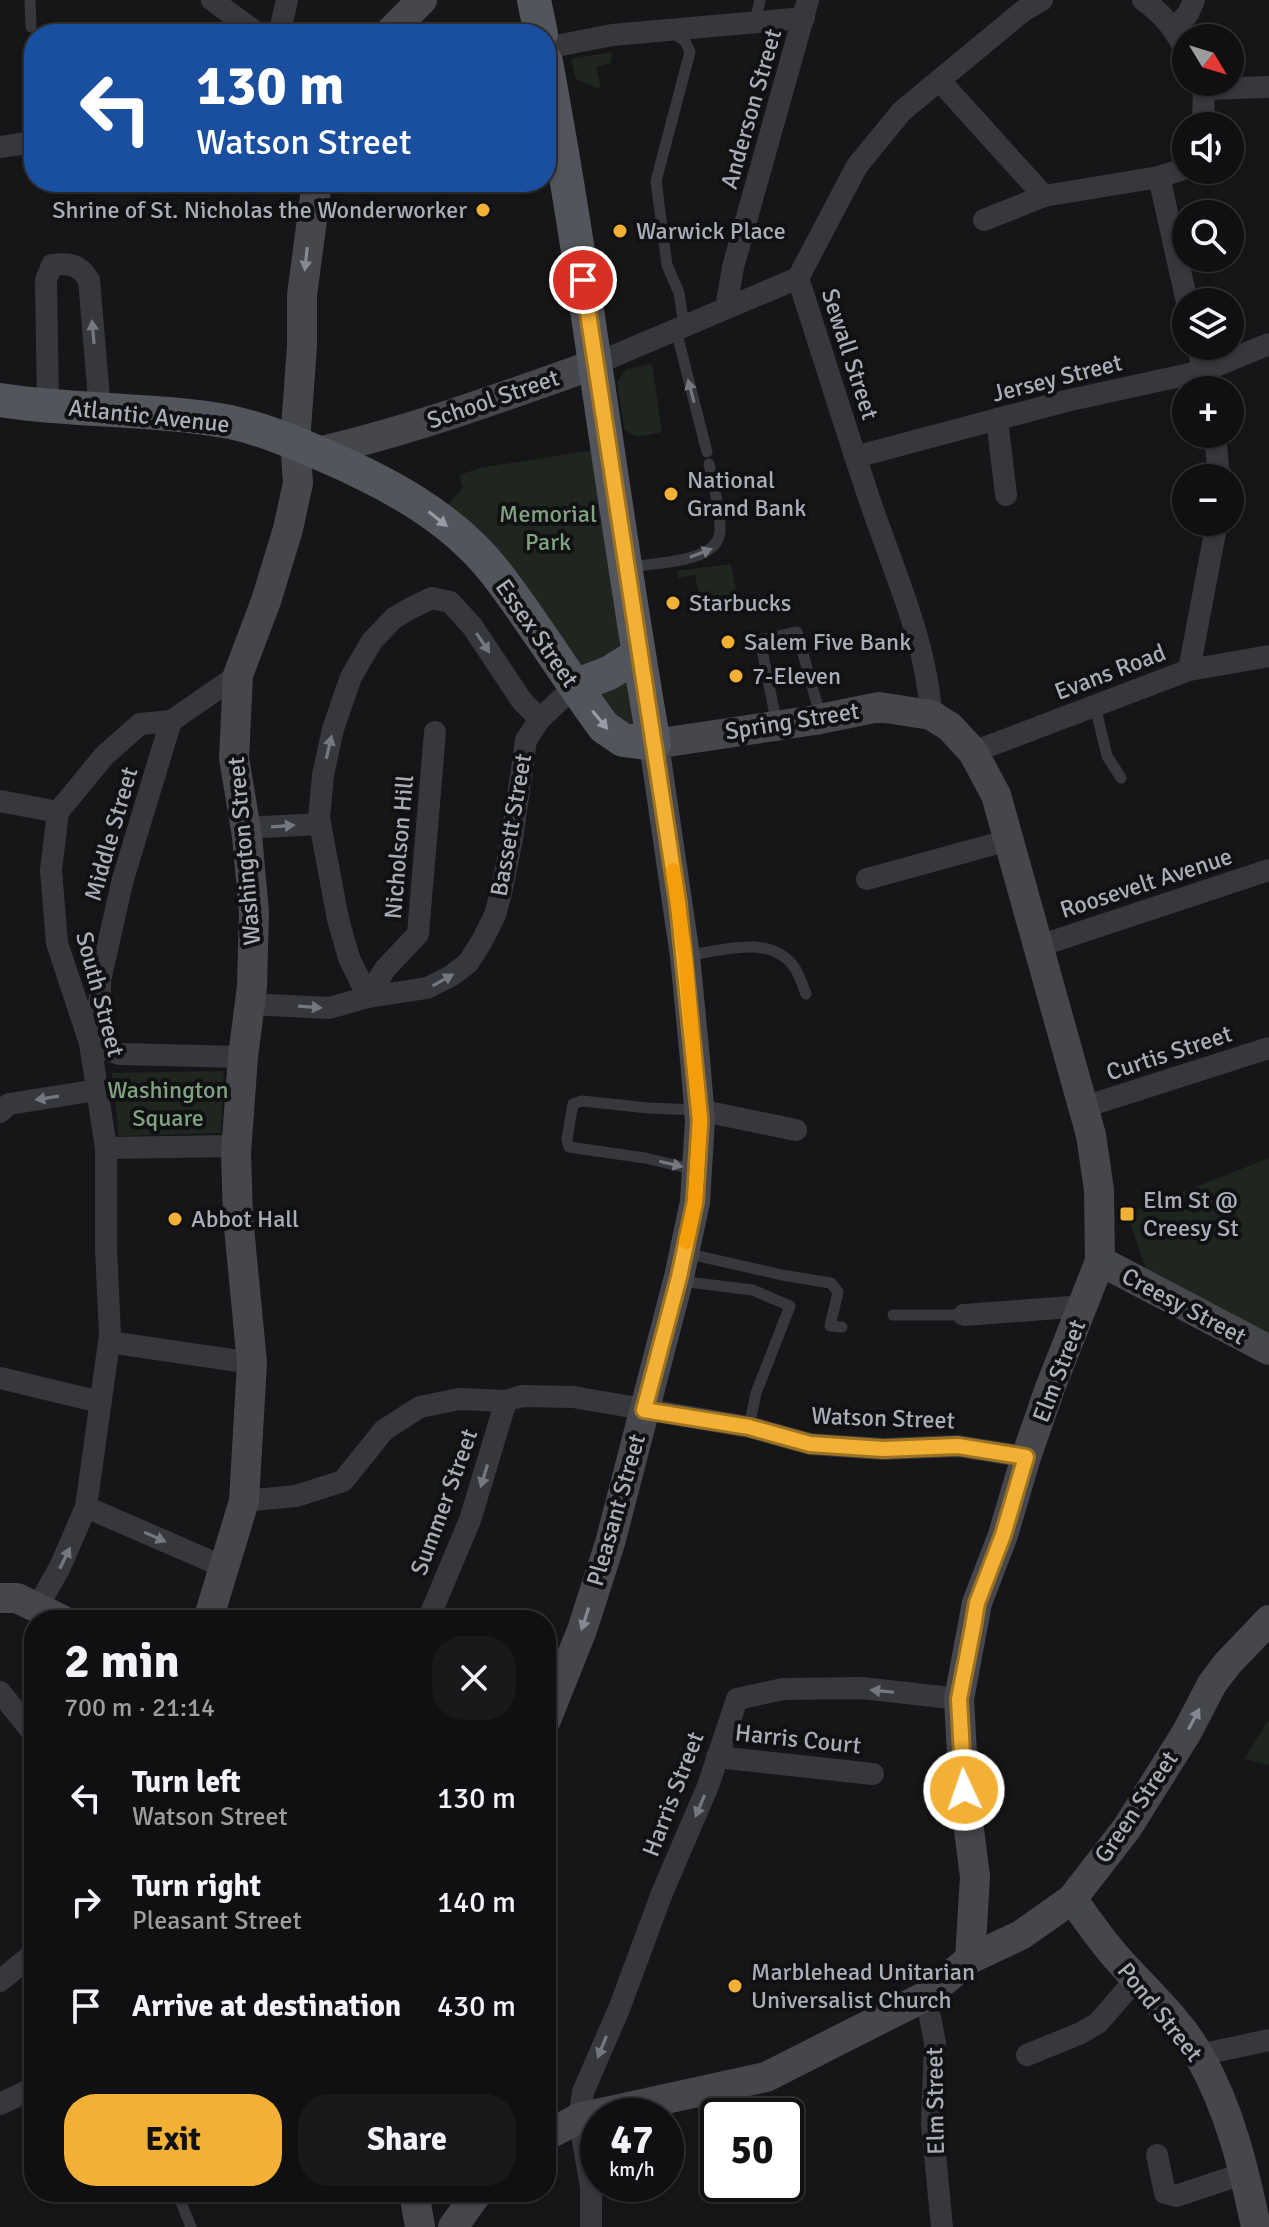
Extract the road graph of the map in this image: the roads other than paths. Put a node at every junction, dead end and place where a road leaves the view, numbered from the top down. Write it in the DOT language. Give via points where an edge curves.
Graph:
graph roads {
  1 [pos="30,0"];
  2 [pos="212,0"];
  3 [pos="287,0"];
  4 [pos="422,0"];
  5 [pos="534,0"];
  6 [pos="1143,0"];
  7 [pos="1194,0"];
  8 [pos="1029,4"];
  9 [pos="806,9"];
  10 [pos="757,11"];
  11 [pos="31,24"];
  12 [pos="244,24"];
  13 [pos="281,24"];
  14 [pos="398,24"];
  15 [pos="539,24"];
  16 [pos="1178,24"];
  17 [pos="1172,26"];
  18 [pos="667,29"];
  19 [pos="556,46"];
  20 [pos="940,81"];
  21 [pos="1244,86"];
  22 [pos="1269,87"];
  23 [pos="556,129"];
  24 [pos="24,143"];
  25 [pos="0,147"];
  26 [pos="1172,173"];
  27 [pos="1159,177"];
  28 [pos="316,192"];
  29 [pos="1044,196"];
  30 [pos="984,220"];
  31 [pos="798,278"];
  32 [pos="1184,288"];
  33 [pos="726,308"];
  34 [pos="680,328"];
  35 [pos="1269,344"];
  36 [pos="595,364"];
  37 [pos="1212,376"];
  38 [pos="1172,385"];
  39 [pos="0,400"];
  40 [pos="48,406"];
  41 [pos="100,410"];
  42 [pos="997,419"];
  43 [pos="374,439"];
  44 [pos="306,447"];
  45 [pos="855,457"];
  46 [pos="386,484"];
  47 [pos="1006,495"];
  48 [pos="1214,536"];
  49 [pos="625,568"];
  50 [pos="638,655"];
  51 [pos="1269,656"];
  52 [pos="1189,670"];
  53 [pos="238,675"];
  54 [pos="575,686"];
  55 [pos="1095,706"];
  56 [pos="931,715"];
  57 [pos="540,719"];
  58 [pos="821,719"];
  59 [pos="171,721"];
  60 [pos="777,725"];
  61 [pos="435,732"];
  62 [pos="654,744"];
  63 [pos="973,752"];
  64 [pos="1121,778"];
  65 [pos="0,801"];
  66 [pos="58,812"];
  67 [pos="320,824"];
  68 [pos="245,828"];
  69 [pos="1009,840"];
  70 [pos="1269,870"];
  71 [pos="867,879"];
  72 [pos="1039,946"];
  73 [pos="685,956"];
  74 [pos="806,994"];
  75 [pos="368,997"];
  76 [pos="250,1004"];
  77 [pos="90,1043"];
  78 [pos="1269,1048"];
  79 [pos="243,1057"];
  80 [pos="97,1090"];
  81 [pos="1084,1107"];
  82 [pos="699,1110"];
  83 [pos="0,1112"];
  84 [pos="796,1130"];
  85 [pos="236,1146"];
  86 [pos="106,1148"];
  87 [pos="696,1170"];
  88 [pos="1100,1261"];
  89 [pos="681,1267"];
  90 [pos="1084,1306"];
  91 [pos="893,1315"];
  92 [pos="964,1315"];
  93 [pos="842,1327"];
  94 [pos="109,1342"];
  95 [pos="1269,1350"];
  96 [pos="252,1363"];
  97 [pos="4,1378"];
  98 [pos="506,1401"];
  99 [pos="100,1402"];
  100 [pos="644,1410"];
  101 [pos="749,1427"];
  102 [pos="1026,1457"];
  103 [pos="244,1501"];
  104 [pos="86,1507"];
  105 [pos="224,1567"];
  106 [pos="0,1598"];
  107 [pos="43,1610"];
  108 [pos="51,1610"];
  109 [pos="211,1610"];
  110 [pos="432,1610"];
  111 [pos="1269,1620"];
  112 [pos="0,1692"];
  113 [pos="556,1695"];
  114 [pos="959,1699"];
  115 [pos="24,1722"];
  116 [pos="717,1757"];
  117 [pos="873,1774"];
  118 [pos="1072,1899"];
  119 [pos="970,1959"];
  120 [pos="24,1961"];
  121 [pos="1136,1979"];
  122 [pos="0,1981"];
  123 [pos="926,1996"];
  124 [pos="1269,2040"];
  125 [pos="1027,2055"];
  126 [pos="1199,2055"];
  127 [pos="24,2093"];
  128 [pos="0,2104"];
  129 [pos="579,2118"];
  130 [pos="556,2131"];
  131 [pos="1157,2155"];
  132 [pos="1245,2173"];
  133 [pos="181,2202"];
  134 [pos="416,2202"];
  135 [pos="469,2202"];
  136 [pos="191,2227"];
  137 [pos="420,2227"];
  138 [pos="453,2227"];
  139 [pos="591,2227"];
  140 [pos="942,2227"];
  141 [pos="1256,2227"];
  1 -- 11 [label="lane"];
  2 -- 12 [label="street"];
  3 -- 13 [label="street"];
  4 -- 14 [label="main road"];
  5 -- 15 [label="main road"];
  6 -- 17 [label="street"];
  7 -- 16 [label="street"];
  8 -- 20 [label="street, Sewall Street"];
  9 -- 10 [label="street, Anderson Street"];
  9 -- 33 [label="street, Anderson Street"];
  10 -- 18 [label="street, Anderson Street"];
  18 -- 19 [label="street, Anderson Street"];
  18 -- 34 [label="lane" via="685,41 690,52 656,181 667,265 679,293"];
  20 -- 29 [label="street"];
  20 -- 31 [label="street, Sewall Street" via="902,111 857,166"];
  21 -- 22 [label="street"];
  23 -- 36 [label="main road, Pleasant Street"];
  24 -- 25 [label="street"];
  26 -- 27 [label="street"];
  27 -- 29 [label="street"];
  27 -- 32 [label="street"];
  28 -- 44 [label="main road, Washington Street, one-way" via="302,295"];
  29 -- 30 [label="street"];
  31 -- 33 [label="street, School Street"];
  31 -- 45 [label="street, Sewall Street"];
  33 -- 34 [label="street, School Street"];
  34 -- 36 [label="street, School Street"];
  49 -- 34 [label="lane, one-way" via="703,555 715,547 720,533"];
  35 -- 37 [label="street, Jersey Street"];
  36 -- 43 [label="main road, School Street"];
  36 -- 49 [label="main road, Pleasant Street"];
  38 -- 42 [label="street, Jersey Street" via="1066,401"];
  39 -- 40 [label="main road, Atlantic Avenue"];
  40 -- 41 [label="main road, Atlantic Avenue"];
  41 -- 40 [label="street, one-way" via="89,280 82,268 70,263 52,265 46,280"];
  41 -- 44 [label="main road, Atlantic Avenue" via="219,421"];
  42 -- 45 [label="street, Jersey Street"];
  42 -- 47 [label="street"];
  43 -- 44 [label="main road, School Street"];
  43 -- 46 [label="main road"];
  44 -- 46 [label="main road, Essex Street"];
  44 -- 53 [label="main road, Washington Street" via="288,529"];
  45 -- 56 [label="street, Sewall Street" via="905,602 929,686"];
  46 -- 54 [label="main road, Essex Street, one-way" via="474,549"];
  48 -- 52 [label="street"];
  49 -- 50 [label="main road, Pleasant Street"];
  50 -- 54 [label="main road, Bassett Street"];
  50 -- 62 [label="main road, Pleasant Street"];
  51 -- 52 [label="street, Evans Road"];
  52 -- 55 [label="street, Evans Road"];
  53 -- 59 [label="street"];
  53 -- 68 [label="main road, Washington Street" via="234,758"];
  54 -- 57 [label="street, Bassett Street"];
  54 -- 62 [label="main road, Essex Street, one-way" via="615,736"];
  55 -- 63 [label="street, Evans Road"];
  55 -- 64 [label="lane" via="1107,756"];
  56 -- 58 [label="main road, Spring Street" via="879,707"];
  56 -- 63 [label="main road, Elm Street"];
  67 -- 57 [label="street, one-way" via="323,775 351,677 372,641 411,608 432,598 450,602"];
  75 -- 57 [label="street, Bassett Street, one-way" via="427,988 468,963 482,941 506,870 526,740"];
  58 -- 60 [label="main road, Spring Street"];
  58 -- 60 [label="lane" via="797,632 760,640"];
  59 -- 66 [label="street" via="140,724 104,756"];
  59 -- 77 [label="street, Middle Street" via="123,879"];
  60 -- 62 [label="main road, Spring Street"];
  61 -- 75 [label="street, Nicholson Hill" via="418,934 385,969"];
  62 -- 73 [label="main road, Pleasant Street"];
  63 -- 69 [label="main road, Elm Street" via="996,795"];
  65 -- 66 [label="street"];
  66 -- 77 [label="street, South Street" via="51,870 57,943"];
  68 -- 67 [label="street, one-way"];
  67 -- 75 [label="street" via="338,919"];
  68 -- 76 [label="main road, Washington Street" via="254,912"];
  69 -- 71 [label="street"];
  69 -- 72 [label="main road, Elm Street"];
  70 -- 72 [label="street, Roosevelt Avenue"];
  72 -- 81 [label="main road, Elm Street"];
  73 -- 74 [label="lane" via="770,949 795,967"];
  73 -- 82 [label="main road, Pleasant Street"];
  76 -- 75 [label="street, Bassett Street, one-way" via="329,1008"];
  76 -- 79 [label="main road, Washington Street"];
  77 -- 79 [label="street" via="119,1054"];
  77 -- 80 [label="street, South Street"];
  78 -- 81 [label="street, Curtis Street"];
  79 -- 85 [label="main road, Washington Street"];
  80 -- 83 [label="street, one-way" via="9,1104"];
  80 -- 86 [label="street, South Street"];
  81 -- 88 [label="main road, Elm Street" via="1099,1190"];
  82 -- 84 [label="street"];
  82 -- 87 [label="main road, Pleasant Street"];
  82 -- 87 [label="lane, one-way" via="582,1101 573,1104 567,1139 569,1147"];
  85 -- 86 [label="street"];
  85 -- 96 [label="main road, Washington Street"];
  86 -- 94 [label="street"];
  87 -- 89 [label="main road, Pleasant Street"];
  88 -- 90 [label="main road, Elm Street"];
  88 -- 95 [label="main road, Creesy Street"];
  89 -- 93 [label="lane" via="831,1283 838,1292 830,1326"];
  89 -- 100 [label="main road, Pleasant Street"];
  89 -- 101 [label="lane" via="790,1306 756,1393"];
  90 -- 92 [label="street"];
  90 -- 102 [label="main road, Elm Street"];
  91 -- 92 [label="lane"];
  94 -- 96 [label="street"];
  94 -- 99 [label="street"];
  96 -- 103 [label="main road, Washington Street"];
  97 -- 99 [label="street"];
  98 -- 100 [label="street, Watson Street" via="522,1396 573,1397"];
  98 -- 103 [label="street, Watson Street" via="459,1399 420,1407 384,1430 343,1481 296,1496"];
  98 -- 110 [label="street, Summer Street, one-way" via="470,1520"];
  99 -- 104 [label="street"];
  100 -- 101 [label="street, Watson Street"];
  100 -- 113 [label="main road, Pleasant Street, one-way" via="600,1572"];
  101 -- 102 [label="street, Watson Street" via="810,1444 883,1449 958,1446"];
  102 -- 114 [label="main road, Elm Street" via="977,1603"];
  103 -- 105 [label="main road, Washington Street"];
  104 -- 105 [label="street, one-way"];
  108 -- 104 [label="street, one-way"];
  105 -- 109 [label="main road, Washington Street"];
  106 -- 107 [label="main road" via="17,1598"];
  118 -- 111 [label="main road, Green Street, one-way" via="1127,1828 1212,1684"];
  112 -- 115 [label="street"];
  114 -- 116 [label="street, Harris Street, one-way" via="862,1688 783,1689 737,1699"];
  114 -- 119 [label="main road, Elm Street" via="975,1877"];
  116 -- 117 [label="street, Harris Court"];
  116 -- 129 [label="street, Harris Street, one-way" via="583,2092"];
  118 -- 119 [label="main road, Green Street" via="1021,1935"];
  118 -- 121 [label="main road, Pond Street"];
  119 -- 123 [label="main road"];
  120 -- 122 [label="street"];
  121 -- 125 [label="street" via="1098,2023"];
  121 -- 126 [label="main road, Pond Street"];
  123 -- 129 [label="main road" via="766,2077"];
  123 -- 140 [label="street, Elm Street" via="935,2043 932,2124"];
  124 -- 126 [label="street"];
  126 -- 132 [label="main road, Pond Street" via="1219,2095"];
  127 -- 128 [label="street"];
  129 -- 130 [label="main road"];
  129 -- 139 [label="street" via="591,2187"];
  131 -- 132 [label="street" via="1165,2193 1176,2196"];
  132 -- 141 [label="main road, Pond Street"];
  133 -- 136 [label="lane"];
  134 -- 137 [label="main road"];
  135 -- 138 [label="main road"];
}
